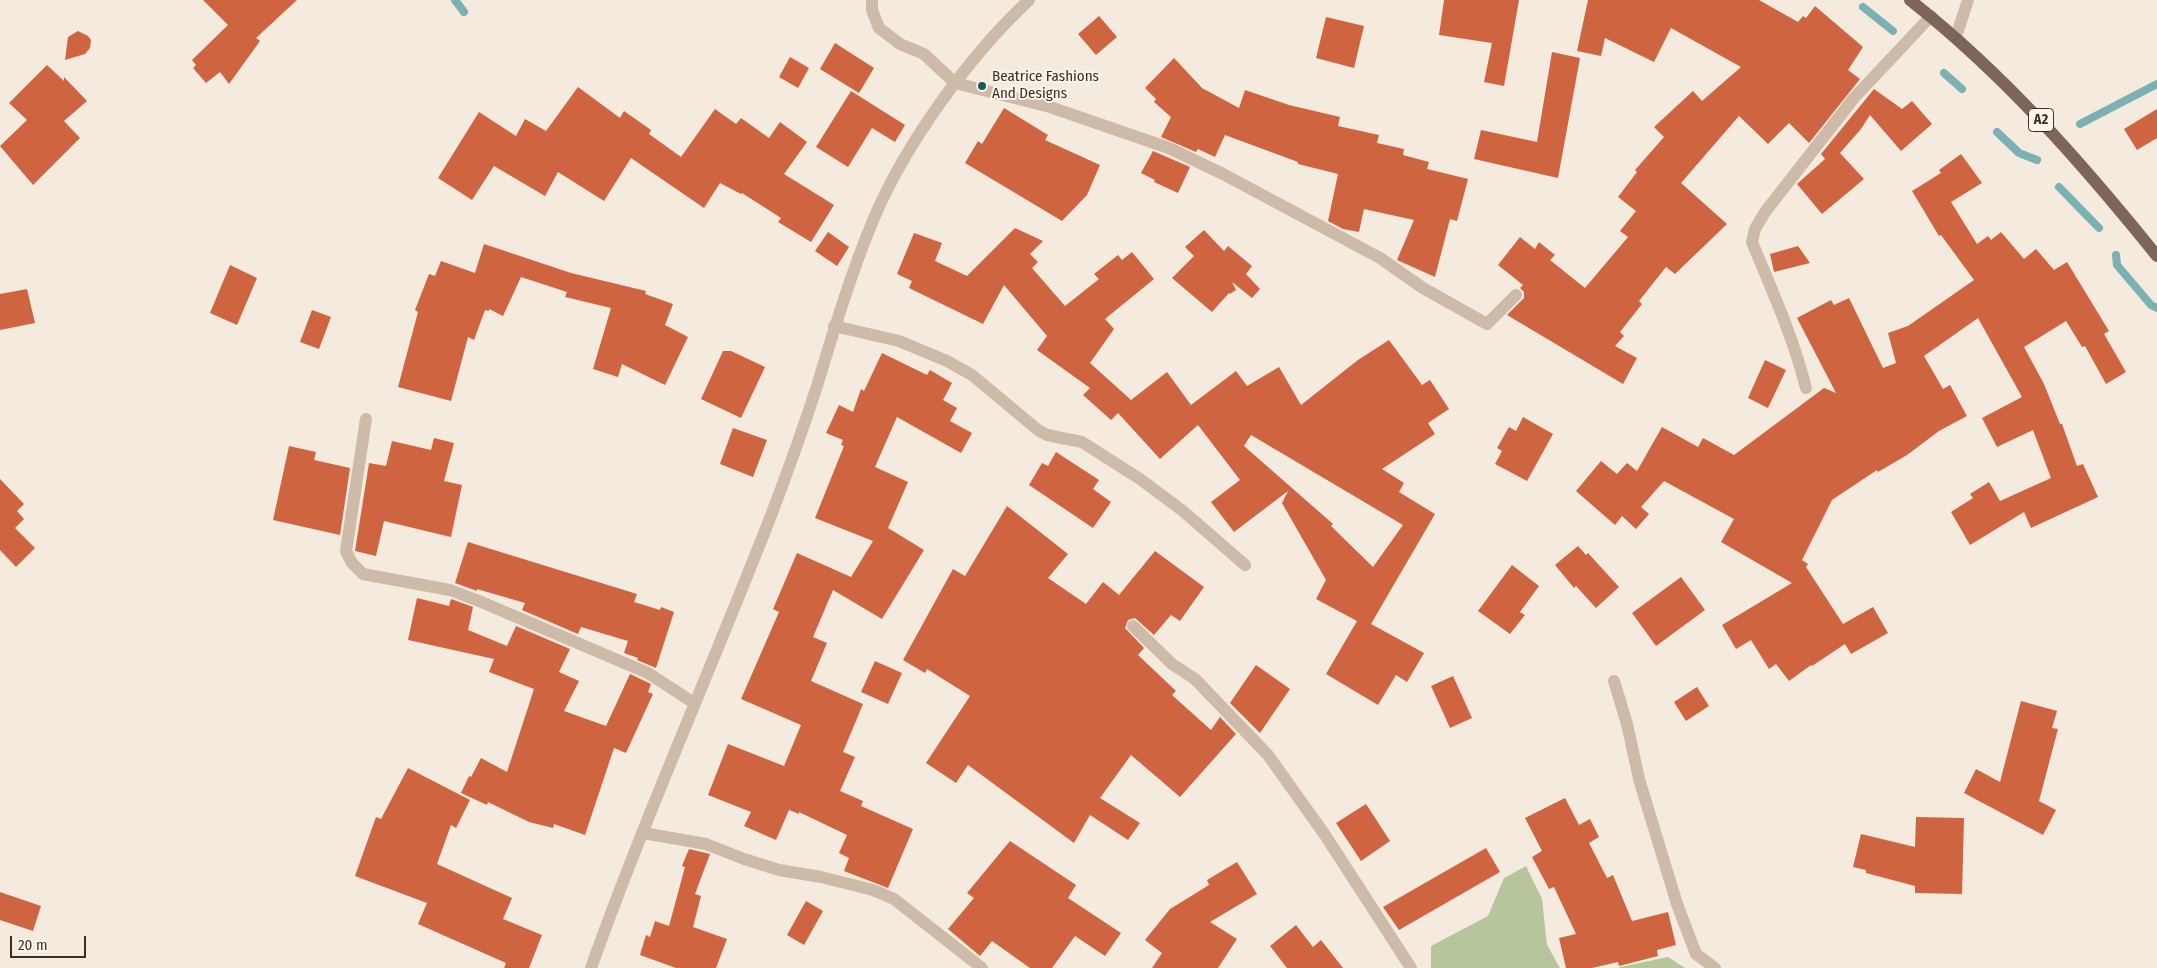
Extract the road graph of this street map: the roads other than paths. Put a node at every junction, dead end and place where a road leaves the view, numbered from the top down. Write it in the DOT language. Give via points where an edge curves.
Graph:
graph roads {
  1 [pos="872,0"];
  2 [pos="1029,0"];
  3 [pos="1910,0"];
  4 [pos="1968,0"];
  5 [pos="1931,16"];
  6 [pos="1956,37"];
  7 [pos="956,83"];
  8 [pos="2157,256"];
  9 [pos="1516,295"];
  10 [pos="834,326"];
  11 [pos="1806,388"];
  12 [pos="366,419"];
  13 [pos="1245,565"];
  14 [pos="1133,626"];
  15 [pos="1614,681"];
  16 [pos="694,703"];
  17 [pos="643,833"];
  18 [pos="591,968"];
  19 [pos="982,968"];
  20 [pos="1411,968"];
  21 [pos="1715,968"];
  1 -- 7 [label="street" via="872,10 880,28 900,44 924,54"];
  2 -- 7 [label="street" via="1005,22"];
  3 -- 5 [label="main road, A2"];
  4 -- 6 [label="street"];
  5 -- 6 [label="main road, A2"];
  5 -- 11 [label="street" via="1854,98 1765,212 1756,229 1752,242 1788,328"];
  6 -- 8 [label="main road, A2" via="2000,77 2089,173"];
  7 -- 9 [label="street" via="1050,107 1169,148 1380,258 1423,288 1487,324"];
  7 -- 10 [label="street" via="926,124 875,216"];
  10 -- 13 [label="street" via="899,341 960,368 1038,430 1082,442 1166,497"];
  10 -- 16 [label="street" via="782,485"];
  12 -- 16 [label="street" via="346,551 363,574 450,590 648,673"];
  14 -- 20 [label="street" via="1172,664 1195,679 1268,755 1320,827"];
  15 -- 21 [label="street" via="1628,724 1639,779 1677,904 1696,954"];
  16 -- 17 [label="street"];
  17 -- 18 [label="street"];
  17 -- 19 [label="street" via="706,844 779,870 873,890 894,899"];
}
